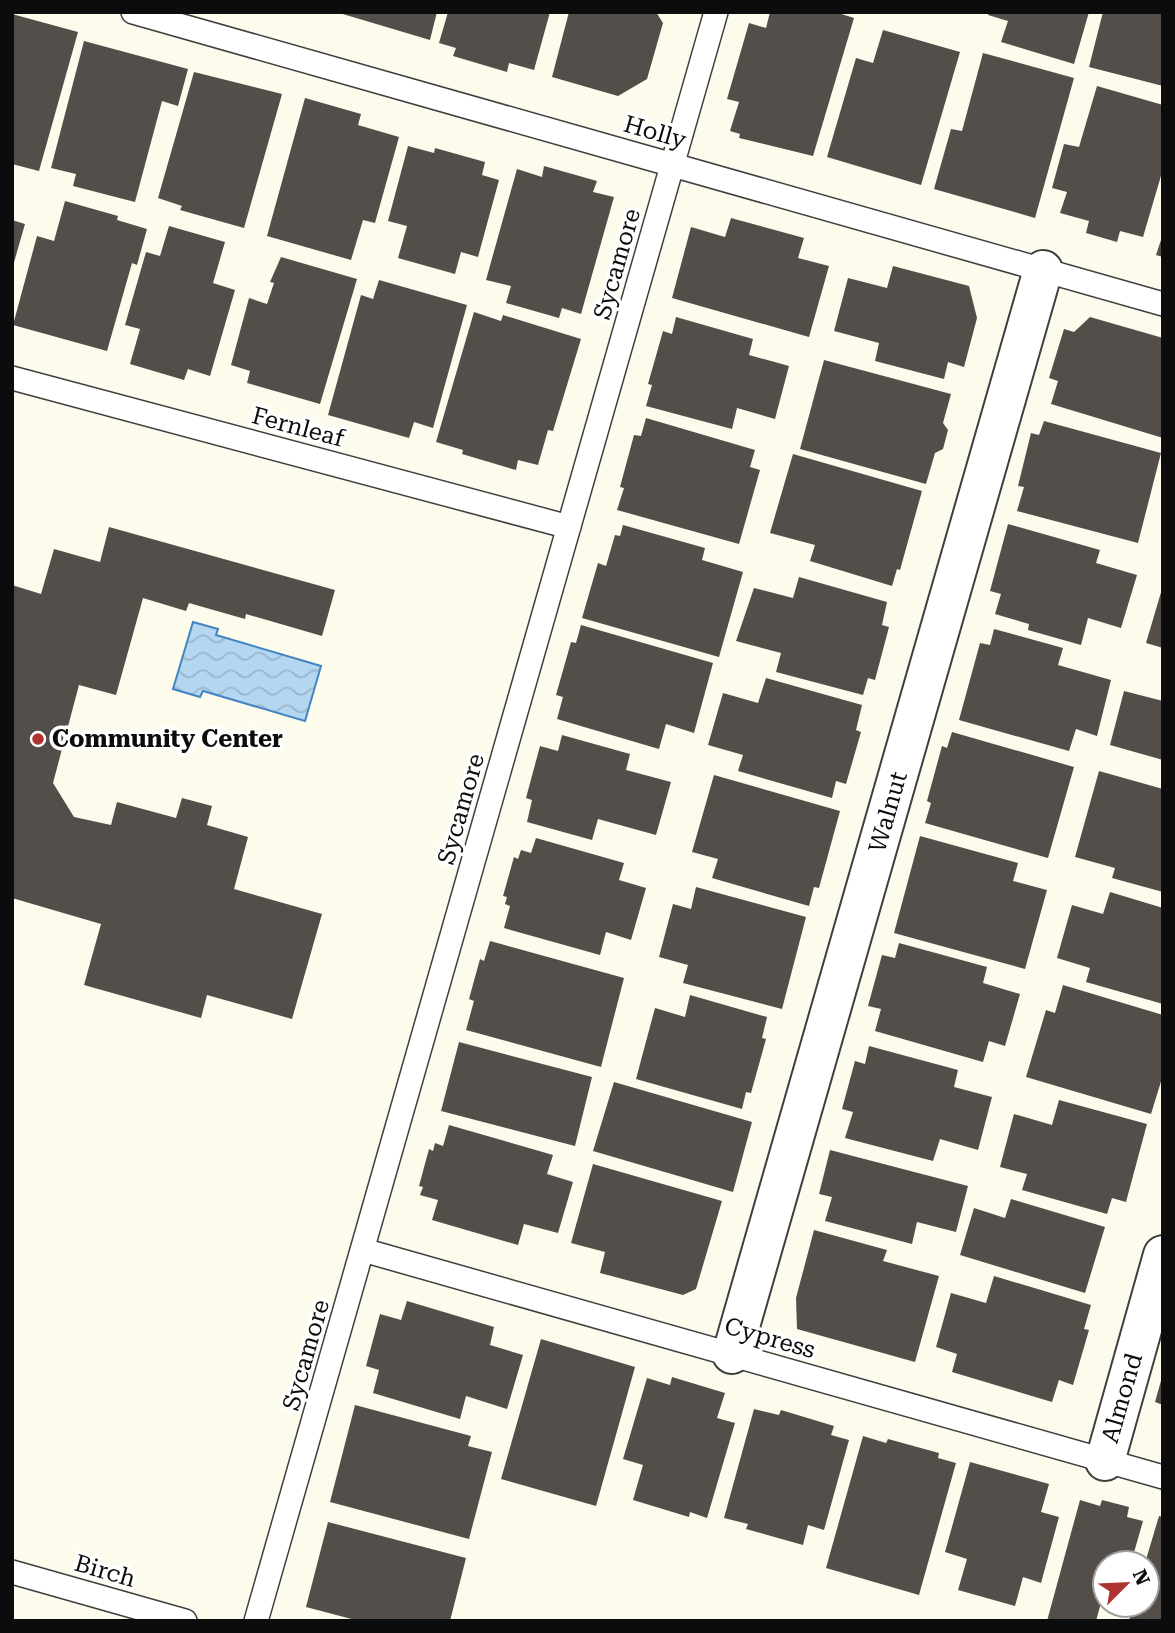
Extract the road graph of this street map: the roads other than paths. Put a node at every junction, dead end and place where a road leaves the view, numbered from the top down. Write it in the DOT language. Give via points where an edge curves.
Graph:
graph roads {
  1 [pos="132,12"];
  2 [pos="716,12"];
  3 [pos="673,164"];
  4 [pos="1043,270"];
  5 [pos="1163,304"];
  6 [pos="12,378"];
  7 [pos="569,527"];
  8 [pos="363,1250"];
  9 [pos="1163,1255"];
  10 [pos="732,1354"];
  11 [pos="1105,1461"];
  12 [pos="1163,1477"];
  13 [pos="12,1572"];
  14 [pos="184,1621"];
  15 [pos="256,1621"];
  1 -- 3 [label="lane, Holly"];
  2 -- 3 [label="lane, Sycamore"];
  3 -- 4 [label="lane, Holly"];
  3 -- 7 [label="lane, Sycamore"];
  4 -- 5 [label="lane, Holly"];
  4 -- 10 [label="street, Walnut"];
  6 -- 7 [label="lane, Fernleaf"];
  7 -- 8 [label="lane, Sycamore"];
  8 -- 10 [label="lane, Cypress"];
  8 -- 15 [label="lane, Sycamore"];
  9 -- 11 [label="street, Almond"];
  10 -- 11 [label="lane, Cypress"];
  11 -- 12 [label="lane, Cypress"];
  13 -- 14 [label="lane, Birch"];
}
